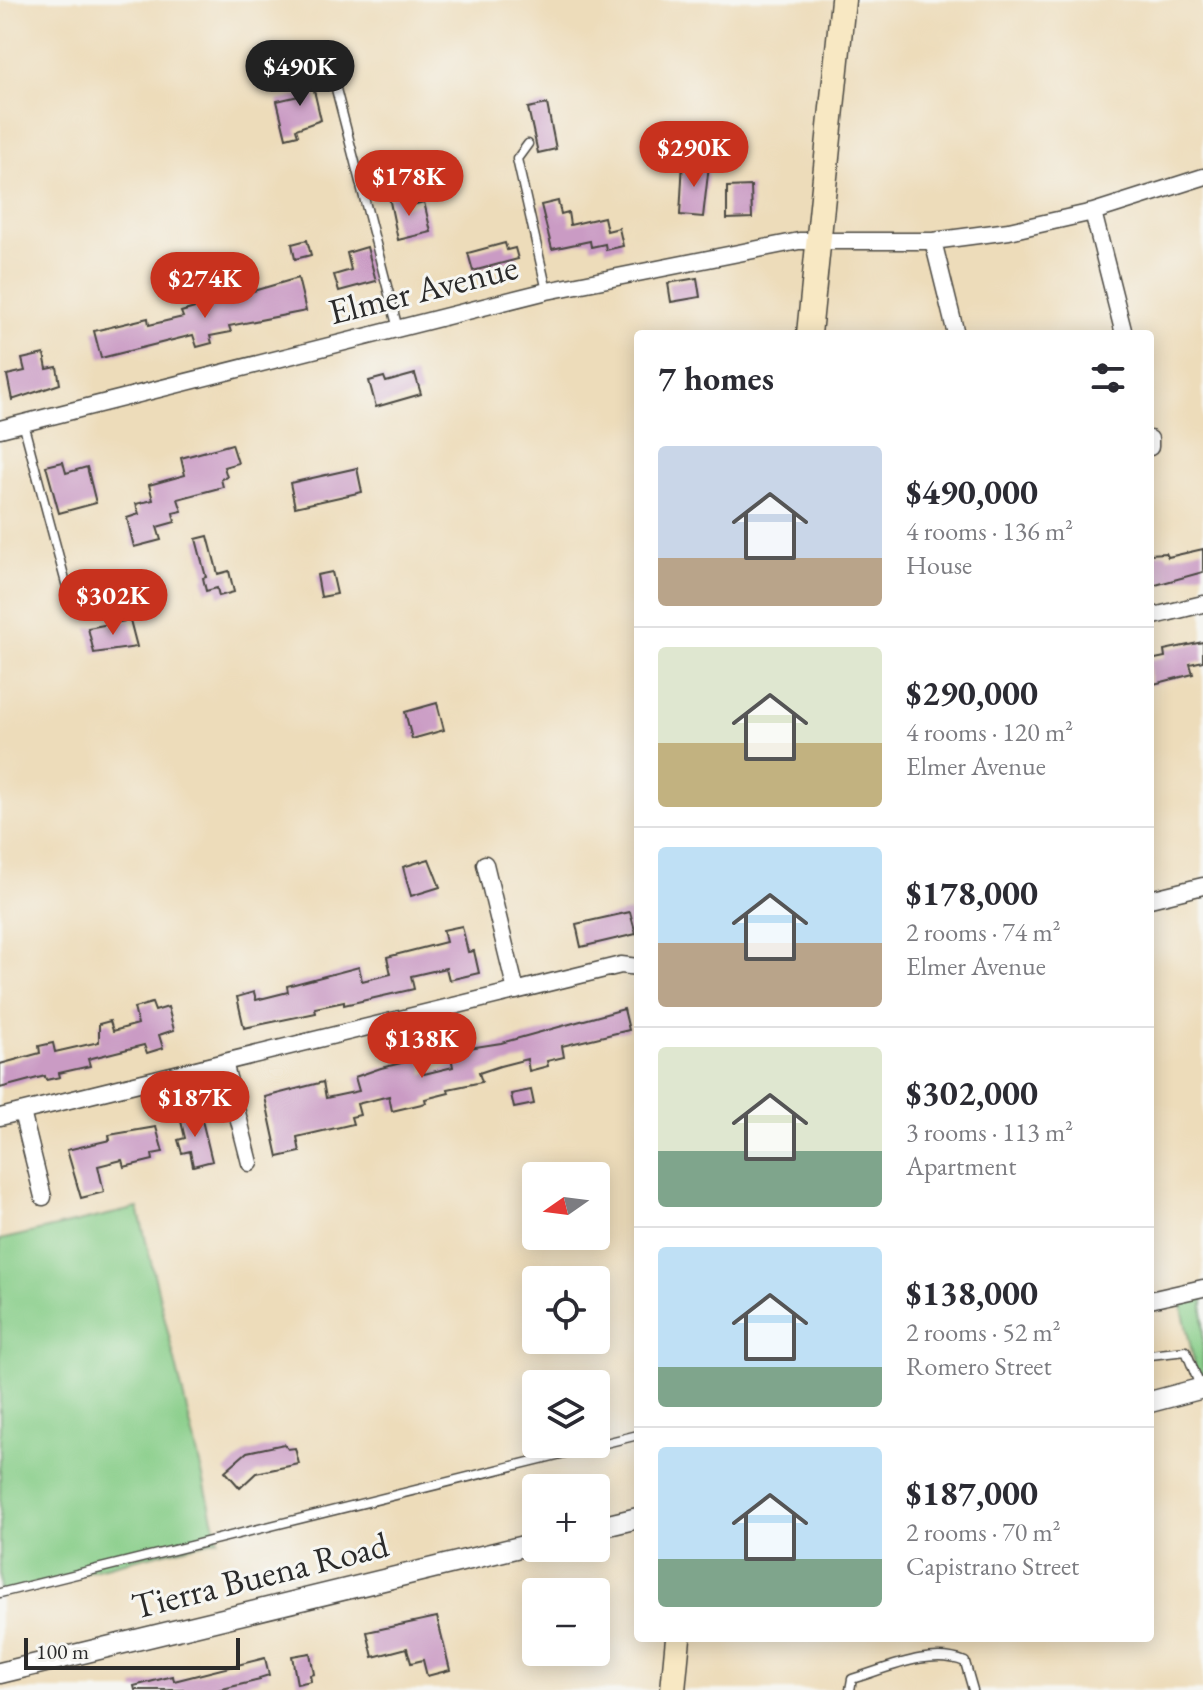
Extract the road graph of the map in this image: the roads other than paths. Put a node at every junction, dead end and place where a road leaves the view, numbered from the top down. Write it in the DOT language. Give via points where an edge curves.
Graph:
graph roads {
  1 [pos="843,0"];
  2 [pos="328,58"];
  3 [pos="528,144"];
  4 [pos="1203,177"];
  5 [pos="1093,212"];
  6 [pos="933,241"];
  7 [pos="819,242"];
  8 [pos="547,291"];
  9 [pos="398,329"];
  10 [pos="809,330"];
  11 [pos="955,330"];
  12 [pos="1123,330"];
  13 [pos="23,423"];
  14 [pos="0,429"];
  15 [pos="71,602"];
  16 [pos="1203,604"];
  17 [pos="1154,616"];
  18 [pos="485,864"];
  19 [pos="1203,886"];
  20 [pos="1154,898"];
  21 [pos="634,967"];
  22 [pos="516,991"];
  23 [pos="224,1062"];
  24 [pos="22,1112"];
  25 [pos="0,1117"];
  26 [pos="250,1163"];
  27 [pos="43,1197"];
  28 [pos="1203,1288"];
  29 [pos="1154,1299"];
  30 [pos="1154,1355"];
  31 [pos="1202,1389"];
  32 [pos="1154,1401"];
  33 [pos="634,1436"];
  34 [pos="634,1519"];
  35 [pos="610,1525"];
  36 [pos="522,1546"];
  37 [pos="0,1593"];
  38 [pos="678,1642"];
  39 [pos="0,1673"];
  40 [pos="673,1690"];
  41 [pos="850,1690"];
  42 [pos="973,1690"];
  1 -- 7 [label="main road"];
  2 -- 9 [label="lane"];
  3 -- 8 [label="lane" via="517,159"];
  4 -- 5 [label="street, Elmer Avenue"];
  5 -- 6 [label="street, Elmer Avenue"];
  5 -- 12 [label="street"];
  6 -- 7 [label="street, Elmer Avenue"];
  6 -- 11 [label="street"];
  7 -- 8 [label="street, Elmer Avenue" via="799,241"];
  7 -- 10 [label="main road"];
  8 -- 9 [label="street, Elmer Avenue"];
  9 -- 13 [label="street, Elmer Avenue"];
  13 -- 14 [label="street, Elmer Avenue"];
  13 -- 15 [label="lane"];
  16 -- 17 [label="street"];
  18 -- 22 [label="street"];
  19 -- 20 [label="street"];
  21 -- 22 [label="street" via="621,965"];
  22 -- 23 [label="street"];
  23 -- 24 [label="street"];
  23 -- 26 [label="street"];
  24 -- 25 [label="street"];
  24 -- 27 [label="street"];
  28 -- 29 [label="street"];
  30 -- 31 [label="lane" via="1186,1351"];
  31 -- 32 [label="street"];
  33 -- 37 [label="lane"];
  34 -- 35 [label="street"];
  36 -- 39 [label="street, Tierra Buena Road"];
  38 -- 40 [label="main road"];
  41 -- 42 [label="lane" via="852,1679 951,1656 965,1662"];
}
